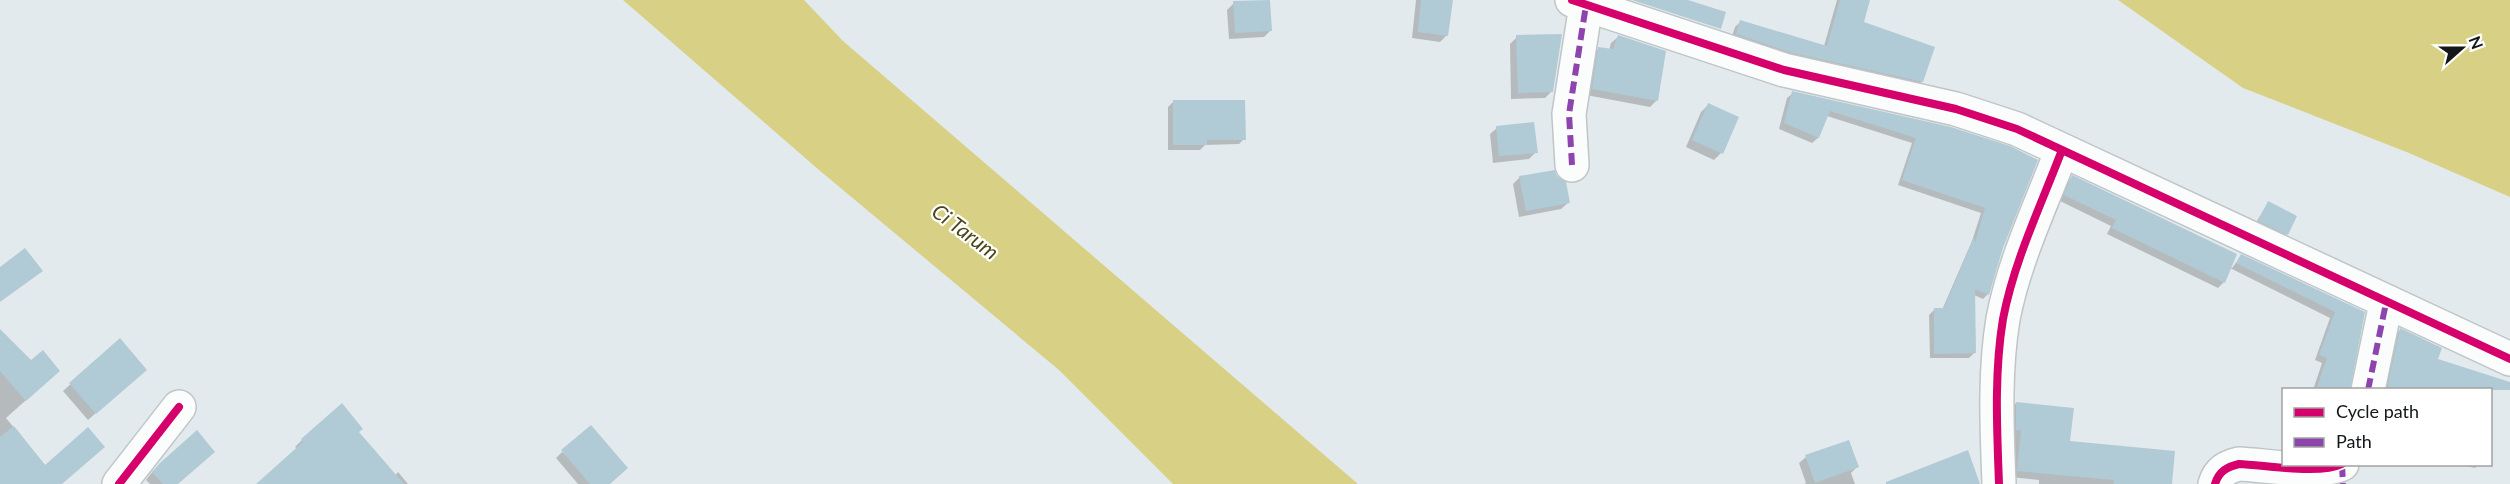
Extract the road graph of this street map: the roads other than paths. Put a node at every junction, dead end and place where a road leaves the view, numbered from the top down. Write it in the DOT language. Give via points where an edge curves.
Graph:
graph roads {
  1 [pos="1579,3"];
  2 [pos="2062,150"];
  3 [pos="1572,165"];
  4 [pos="2386,303"];
  5 [pos="2510,359"];
  6 [pos="2368,388"];
  7 [pos="179,407"];
  8 [pos="2340,466"];
  9 [pos="2342,466"];
  10 [pos="119,484"];
  11 [pos="1999,484"];
  12 [pos="2215,484"];
  13 [pos="2343,484"];
  1 -- 2 [label="street" via="1784,70 1956,108"];
  1 -- 3 [label="street" via="1569,114"];
  2 -- 4 [label="street"];
  2 -- 11 [label="street" via="2015,274 2004,319 1998,364"];
  4 -- 5 [label="street"];
  4 -- 6 [label="street"];
  7 -- 10 [label="street"];
  8 -- 12 [label="street" via="2319,469 2239,464 2220,473"];
  9 -- 13 [label="street"];
}
